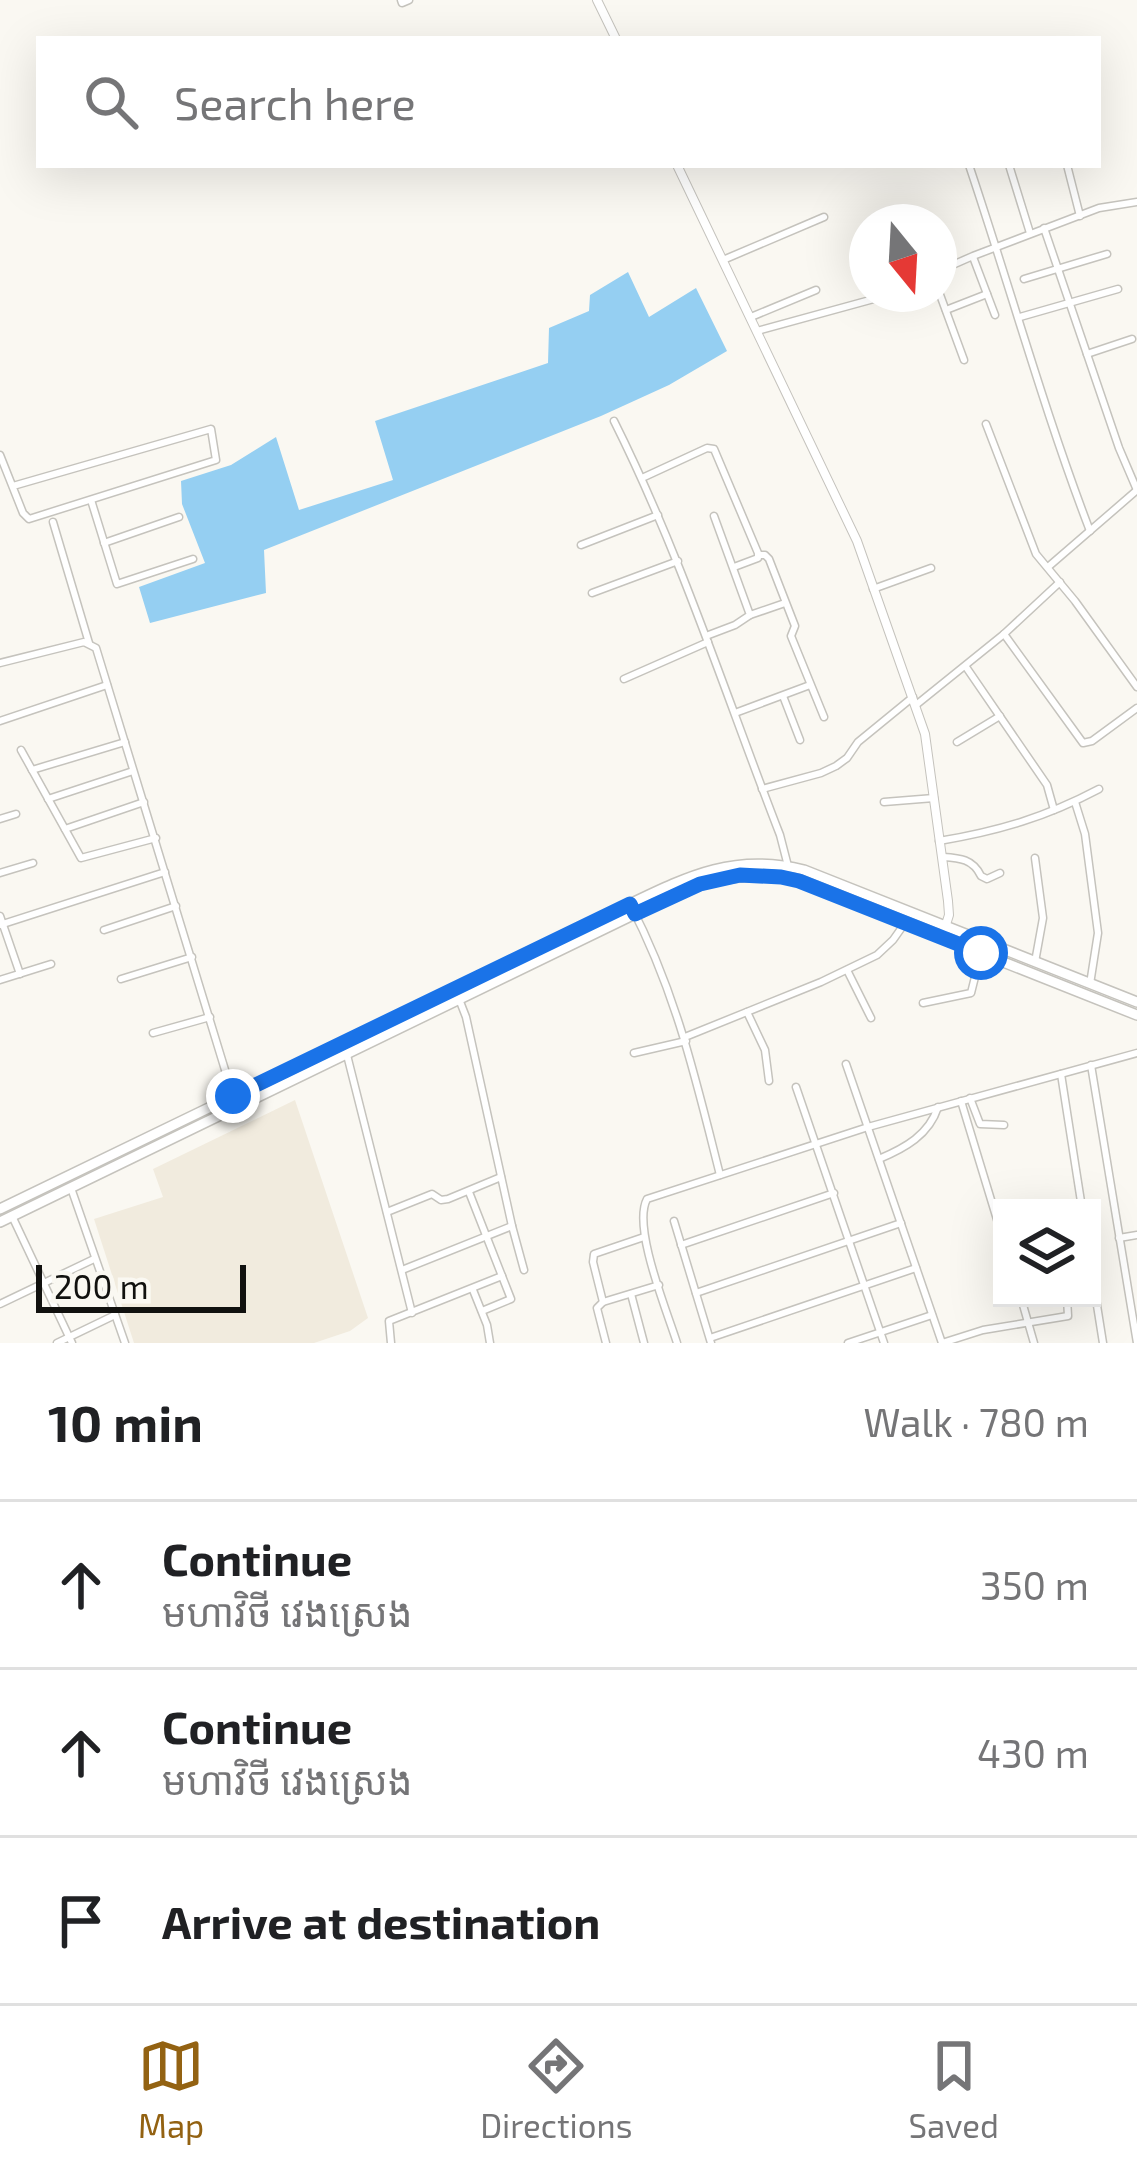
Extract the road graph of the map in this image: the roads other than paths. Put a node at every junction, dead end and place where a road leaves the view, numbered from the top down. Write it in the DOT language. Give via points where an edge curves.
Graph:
graph roads {
  1 [pos="597,0"];
  2 [pos="615,36"];
  3 [pos="678,168"];
  4 [pos="970,168"];
  5 [pos="1010,168"];
  6 [pos="1067,168"];
  7 [pos="1137,202"];
  8 [pos="1080,216"];
  9 [pos="824,217"];
  10 [pos="1044,228"];
  11 [pos="1030,233"];
  12 [pos="996,246"];
  13 [pos="1107,254"];
  14 [pos="973,256"];
  15 [pos="723,260"];
  16 [pos="957,264"];
  17 [pos="1058,268"];
  18 [pos="1024,279"];
  19 [pos="1118,289"];
  20 [pos="816,290"];
  21 [pos="987,294"];
  22 [pos="1070,303"];
  23 [pos="849,306"];
  24 [pos="957,306"];
  25 [pos="947,312"];
  26 [pos="995,315"];
  27 [pos="751,317"];
  28 [pos="1020,317"];
  29 [pos="757,331"];
  30 [pos="1132,339"];
  31 [pos="1087,354"];
  32 [pos="964,360"];
  33 [pos="614,421"];
  34 [pos="986,424"];
  35 [pos="0,455"];
  36 [pos="642,478"];
  37 [pos="13,486"];
  38 [pos="1136,491"];
  39 [pos="91,500"];
  40 [pos="658,515"];
  41 [pos="714,516"];
  42 [pos="179,517"];
  43 [pos="53,522"];
  44 [pos="1090,532"];
  45 [pos="104,543"];
  46 [pos="581,545"];
  47 [pos="758,555"];
  48 [pos="193,559"];
  49 [pos="678,562"];
  50 [pos="734,567"];
  51 [pos="1048,567"];
  52 [pos="931,568"];
  53 [pos="1060,582"];
  54 [pos="873,589"];
  55 [pos="592,593"];
  56 [pos="785,603"];
  57 [pos="750,615"];
  58 [pos="1004,634"];
  59 [pos="707,639"];
  60 [pos="88,643"];
  61 [pos="0,663"];
  62 [pos="965,667"];
  63 [pos="624,679"];
  64 [pos="107,685"];
  65 [pos="811,685"];
  66 [pos="1137,687"];
  67 [pos="783,696"];
  68 [pos="915,701"];
  69 [pos="1137,708"];
  70 [pos="735,713"];
  71 [pos="1000,716"];
  72 [pos="824,717"];
  73 [pos="0,721"];
  74 [pos="800,740"];
  75 [pos="125,742"];
  76 [pos="957,742"];
  77 [pos="21,750"];
  78 [pos="32,770"];
  79 [pos="134,771"];
  80 [pos="762,789"];
  81 [pos="1099,789"];
  82 [pos="934,798"];
  83 [pos="48,799"];
  84 [pos="144,802"];
  85 [pos="884,802"];
  86 [pos="1075,802"];
  87 [pos="1054,810"];
  88 [pos="16,814"];
  89 [pos="0,819"];
  90 [pos="65,829"];
  91 [pos="156,838"];
  92 [pos="939,841"];
  93 [pos="943,857"];
  94 [pos="1035,858"];
  95 [pos="33,862"];
  96 [pos="788,866"];
  97 [pos="165,872"];
  98 [pos="0,873"];
  99 [pos="1000,873"];
  100 [pos="176,906"];
  101 [pos="633,909"];
  102 [pos="1,922"];
  103 [pos="905,922"];
  104 [pos="104,930"];
  105 [pos="944,932"];
  106 [pos="981,953"];
  107 [pos="192,957"];
  108 [pos="1035,962"];
  109 [pos="51,964"];
  110 [pos="848,970"];
  111 [pos="20,974"];
  112 [pos="122,979"];
  113 [pos="0,980"];
  114 [pos="1090,983"];
  115 [pos="459,999"];
  116 [pos="1137,1002"];
  117 [pos="923,1003"];
  118 [pos="747,1012"];
  119 [pos="1137,1015"];
  120 [pos="210,1017"];
  121 [pos="871,1018"];
  122 [pos="153,1034"];
  123 [pos="685,1039"];
  124 [pos="344,1049"];
  125 [pos="634,1053"];
  126 [pos="1137,1053"];
  127 [pos="846,1064"];
  128 [pos="1091,1066"];
  129 [pos="1061,1074"];
  130 [pos="769,1081"];
  131 [pos="796,1087"];
  132 [pos="233,1096"];
  133 [pos="966,1100"];
  134 [pos="938,1107"];
  135 [pos="1004,1125"];
  136 [pos="868,1127"];
  137 [pos="174,1131"];
  138 [pos="816,1144"];
  139 [pos="879,1159"];
  140 [pos="720,1175"];
  141 [pos="501,1177"];
  142 [pos="69,1182"];
  143 [pos="469,1192"];
  144 [pos="833,1193"];
  145 [pos="1081,1199"];
  146 [pos="993,1202"];
  147 [pos="0,1209"];
  148 [pos="387,1212"];
  149 [pos="12,1216"];
  150 [pos="674,1221"];
  151 [pos="0,1222"];
  152 [pos="901,1223"];
  153 [pos="512,1226"];
  154 [pos="487,1235"];
  155 [pos="1137,1235"];
  156 [pos="644,1237"];
  157 [pos="1119,1238"];
  158 [pos="849,1241"];
  159 [pos="682,1245"];
  160 [pos="95,1258"];
  161 [pos="916,1268"];
  162 [pos="402,1270"];
  163 [pos="524,1270"];
  164 [pos="502,1276"];
  165 [pos="44,1283"];
  166 [pos="659,1285"];
  167 [pos="864,1286"];
  168 [pos="473,1289"];
  169 [pos="696,1293"];
  170 [pos="631,1294"];
  171 [pos="603,1303"];
  172 [pos="0,1304"];
  173 [pos="1024,1307"];
  174 [pos="1068,1307"];
  175 [pos="1097,1307"];
  176 [pos="482,1311"];
  177 [pos="412,1313"];
  178 [pos="1134,1314"];
  179 [pos="115,1315"];
  180 [pos="932,1315"];
  181 [pos="1028,1322"];
  182 [pos="880,1332"];
  183 [pos="70,1340"];
  184 [pos="711,1341"];
  185 [pos="57,1343"];
  186 [pos="125,1343"];
  187 [pos="391,1343"];
  188 [pos="490,1343"];
  189 [pos="606,1343"];
  190 [pos="644,1343"];
  191 [pos="677,1343"];
  192 [pos="848,1343"];
  193 [pos="884,1343"];
  194 [pos="942,1343"];
  195 [pos="1034,1343"];
  196 [pos="1103,1343"];
  197 [pos="1137,1343"];
  1 -- 2 [label="street"];
  3 -- 15 [label="street"];
  4 -- 12 [label="street"];
  5 -- 11 [label="street"];
  6 -- 8 [label="street"];
  7 -- 8 [label="street"];
  8 -- 10 [label="street"];
  9 -- 15 [label="street"];
  10 -- 11 [label="street"];
  10 -- 17 [label="street"];
  11 -- 12 [label="street"];
  12 -- 14 [label="street"];
  12 -- 28 [label="street"];
  13 -- 17 [label="street"];
  14 -- 16 [label="street"];
  14 -- 21 [label="street"];
  15 -- 27 [label="street"];
  17 -- 18 [label="street"];
  17 -- 22 [label="street"];
  19 -- 22 [label="street"];
  20 -- 27 [label="street"];
  21 -- 24 [label="street"];
  21 -- 26 [label="street"];
  22 -- 28 [label="street"];
  22 -- 31 [label="street"];
  23 -- 29 [label="street"];
  25 -- 32 [label="street"];
  27 -- 29 [label="street"];
  28 -- 44 [label="street"];
  29 -- 54 [label="street"];
  30 -- 31 [label="street"];
  31 -- 38 [label="street"];
  33 -- 36 [label="street"];
  34 -- 51 [label="street"];
  35 -- 37 [label="street"];
  36 -- 40 [label="street"];
  36 -- 47 [label="street" via="712,447"];
  37 -- 39 [label="street" via="29,519"];
  37 -- 39 [label="street" via="211,428 216,460"];
  38 -- 44 [label="street"];
  39 -- 45 [label="street"];
  40 -- 46 [label="street"];
  40 -- 49 [label="street"];
  41 -- 50 [label="street"];
  42 -- 45 [label="street"];
  43 -- 60 [label="street"];
  44 -- 51 [label="street"];
  45 -- 48 [label="street" via="120,585"];
  47 -- 50 [label="street"];
  47 -- 56 [label="street" via="769,559"];
  49 -- 55 [label="street"];
  49 -- 59 [label="street"];
  50 -- 57 [label="street"];
  51 -- 53 [label="street"];
  52 -- 54 [label="street"];
  53 -- 58 [label="street"];
  53 -- 66 [label="street"];
  54 -- 68 [label="street"];
  56 -- 57 [label="street"];
  56 -- 65 [label="street"];
  57 -- 59 [label="street"];
  58 -- 62 [label="street"];
  58 -- 69 [label="street" via="1083,743"];
  59 -- 63 [label="street"];
  59 -- 70 [label="street"];
  60 -- 61 [label="street"];
  60 -- 64 [label="street"];
  62 -- 68 [label="street"];
  62 -- 71 [label="street"];
  64 -- 73 [label="street"];
  64 -- 75 [label="street"];
  65 -- 67 [label="street"];
  65 -- 72 [label="street"];
  67 -- 70 [label="street"];
  67 -- 74 [label="street"];
  68 -- 80 [label="street" via="836,766"];
  68 -- 82 [label="street"];
  70 -- 80 [label="street"];
  71 -- 76 [label="street"];
  71 -- 87 [label="street" via="1047,785"];
  75 -- 78 [label="street"];
  75 -- 79 [label="street"];
  77 -- 78 [label="street"];
  78 -- 83 [label="street"];
  79 -- 83 [label="street"];
  79 -- 84 [label="street"];
  80 -- 96 [label="street"];
  81 -- 86 [label="street"];
  82 -- 85 [label="street"];
  82 -- 92 [label="street"];
  83 -- 90 [label="street"];
  84 -- 90 [label="street"];
  84 -- 91 [label="street"];
  86 -- 87 [label="street"];
  86 -- 114 [label="street" via="1098,933"];
  87 -- 92 [label="street"];
  88 -- 89 [label="street"];
  90 -- 91 [label="street" via="86,859"];
  91 -- 97 [label="street"];
  92 -- 93 [label="street"];
  93 -- 99 [label="street" via="970,861 987,879"];
  93 -- 105 [label="street"];
  94 -- 108 [label="street" via="1043,918"];
  95 -- 98 [label="street"];
  96 -- 101 [label="main road" via="714,868"];
  96 -- 105 [label="main road"];
  97 -- 100 [label="street"];
  97 -- 102 [label="street"];
  100 -- 104 [label="street"];
  100 -- 107 [label="street"];
  101 -- 103 [label="main road" via="700,884 762,875"];
  101 -- 115 [label="main road"];
  101 -- 123 [label="street"];
  101 -- 124 [label="main road"];
  102 -- 111 [label="street"];
  103 -- 105 [label="main road"];
  103 -- 110 [label="street" via="884,950"];
  105 -- 106 [label="main road"];
  105 -- 108 [label="main road"];
  106 -- 117 [label="street" via="970,993"];
  106 -- 119 [label="main road"];
  107 -- 112 [label="street"];
  107 -- 120 [label="street"];
  108 -- 114 [label="main road"];
  109 -- 111 [label="street"];
  110 -- 118 [label="street"];
  110 -- 121 [label="street"];
  111 -- 113 [label="street"];
  114 -- 116 [label="main road"];
  115 -- 124 [label="main road"];
  115 -- 141 [label="street"];
  118 -- 123 [label="street"];
  118 -- 130 [label="street"];
  120 -- 122 [label="street"];
  120 -- 132 [label="street"];
  123 -- 125 [label="street"];
  123 -- 140 [label="street"];
  124 -- 132 [label="main road"];
  124 -- 137 [label="main road"];
  124 -- 148 [label="street"];
  126 -- 128 [label="street"];
  127 -- 136 [label="street"];
  128 -- 129 [label="street"];
  128 -- 157 [label="street"];
  129 -- 133 [label="street"];
  129 -- 145 [label="street"];
  131 -- 138 [label="street"];
  132 -- 137 [label="main road"];
  133 -- 134 [label="street"];
  133 -- 135 [label="street" via="980,1124"];
  133 -- 146 [label="street"];
  134 -- 136 [label="street"];
  134 -- 139 [label="street" via="915,1141"];
  136 -- 138 [label="street"];
  136 -- 139 [label="street"];
  137 -- 142 [label="main road"];
  138 -- 140 [label="street"];
  138 -- 144 [label="street"];
  139 -- 152 [label="street"];
  140 -- 156 [label="street" via="646,1199"];
  141 -- 143 [label="street"];
  141 -- 153 [label="street"];
  142 -- 147 [label="main road"];
  142 -- 149 [label="main road"];
  142 -- 160 [label="street"];
  143 -- 148 [label="street" via="441,1200 433,1194"];
  143 -- 154 [label="street"];
  144 -- 158 [label="street"];
  144 -- 159 [label="street"];
  148 -- 162 [label="street"];
  149 -- 151 [label="main road"];
  149 -- 165 [label="street"];
  150 -- 159 [label="street"];
  152 -- 158 [label="street"];
  152 -- 161 [label="street"];
  153 -- 154 [label="street"];
  153 -- 163 [label="street"];
  154 -- 162 [label="street"];
  154 -- 164 [label="street"];
  155 -- 157 [label="street"];
  156 -- 166 [label="street"];
  156 -- 171 [label="street" via="594,1254"];
  157 -- 178 [label="street"];
  158 -- 167 [label="street"];
  158 -- 169 [label="street"];
  159 -- 169 [label="street"];
  160 -- 165 [label="street"];
  160 -- 179 [label="street"];
  161 -- 167 [label="street"];
  161 -- 180 [label="street"];
  162 -- 177 [label="street"];
  164 -- 168 [label="street"];
  164 -- 176 [label="street" via="511,1299"];
  165 -- 172 [label="street"];
  165 -- 183 [label="street"];
  166 -- 170 [label="street"];
  166 -- 191 [label="street"];
  167 -- 182 [label="street"];
  167 -- 184 [label="street"];
  168 -- 176 [label="street"];
  168 -- 177 [label="street"];
  169 -- 184 [label="street"];
  170 -- 171 [label="street"];
  170 -- 190 [label="street"];
  171 -- 189 [label="street" via="597,1308"];
  173 -- 181 [label="street"];
  174 -- 181 [label="street" via="1068,1316"];
  175 -- 196 [label="street"];
  176 -- 188 [label="street"];
  177 -- 187 [label="street" via="388,1321"];
  178 -- 197 [label="street"];
  179 -- 183 [label="street"];
  179 -- 186 [label="street"];
  180 -- 182 [label="street"];
  180 -- 194 [label="street"];
  181 -- 194 [label="street"];
  181 -- 195 [label="street"];
  182 -- 192 [label="street"];
  182 -- 193 [label="street"];
  183 -- 185 [label="street"];
}
